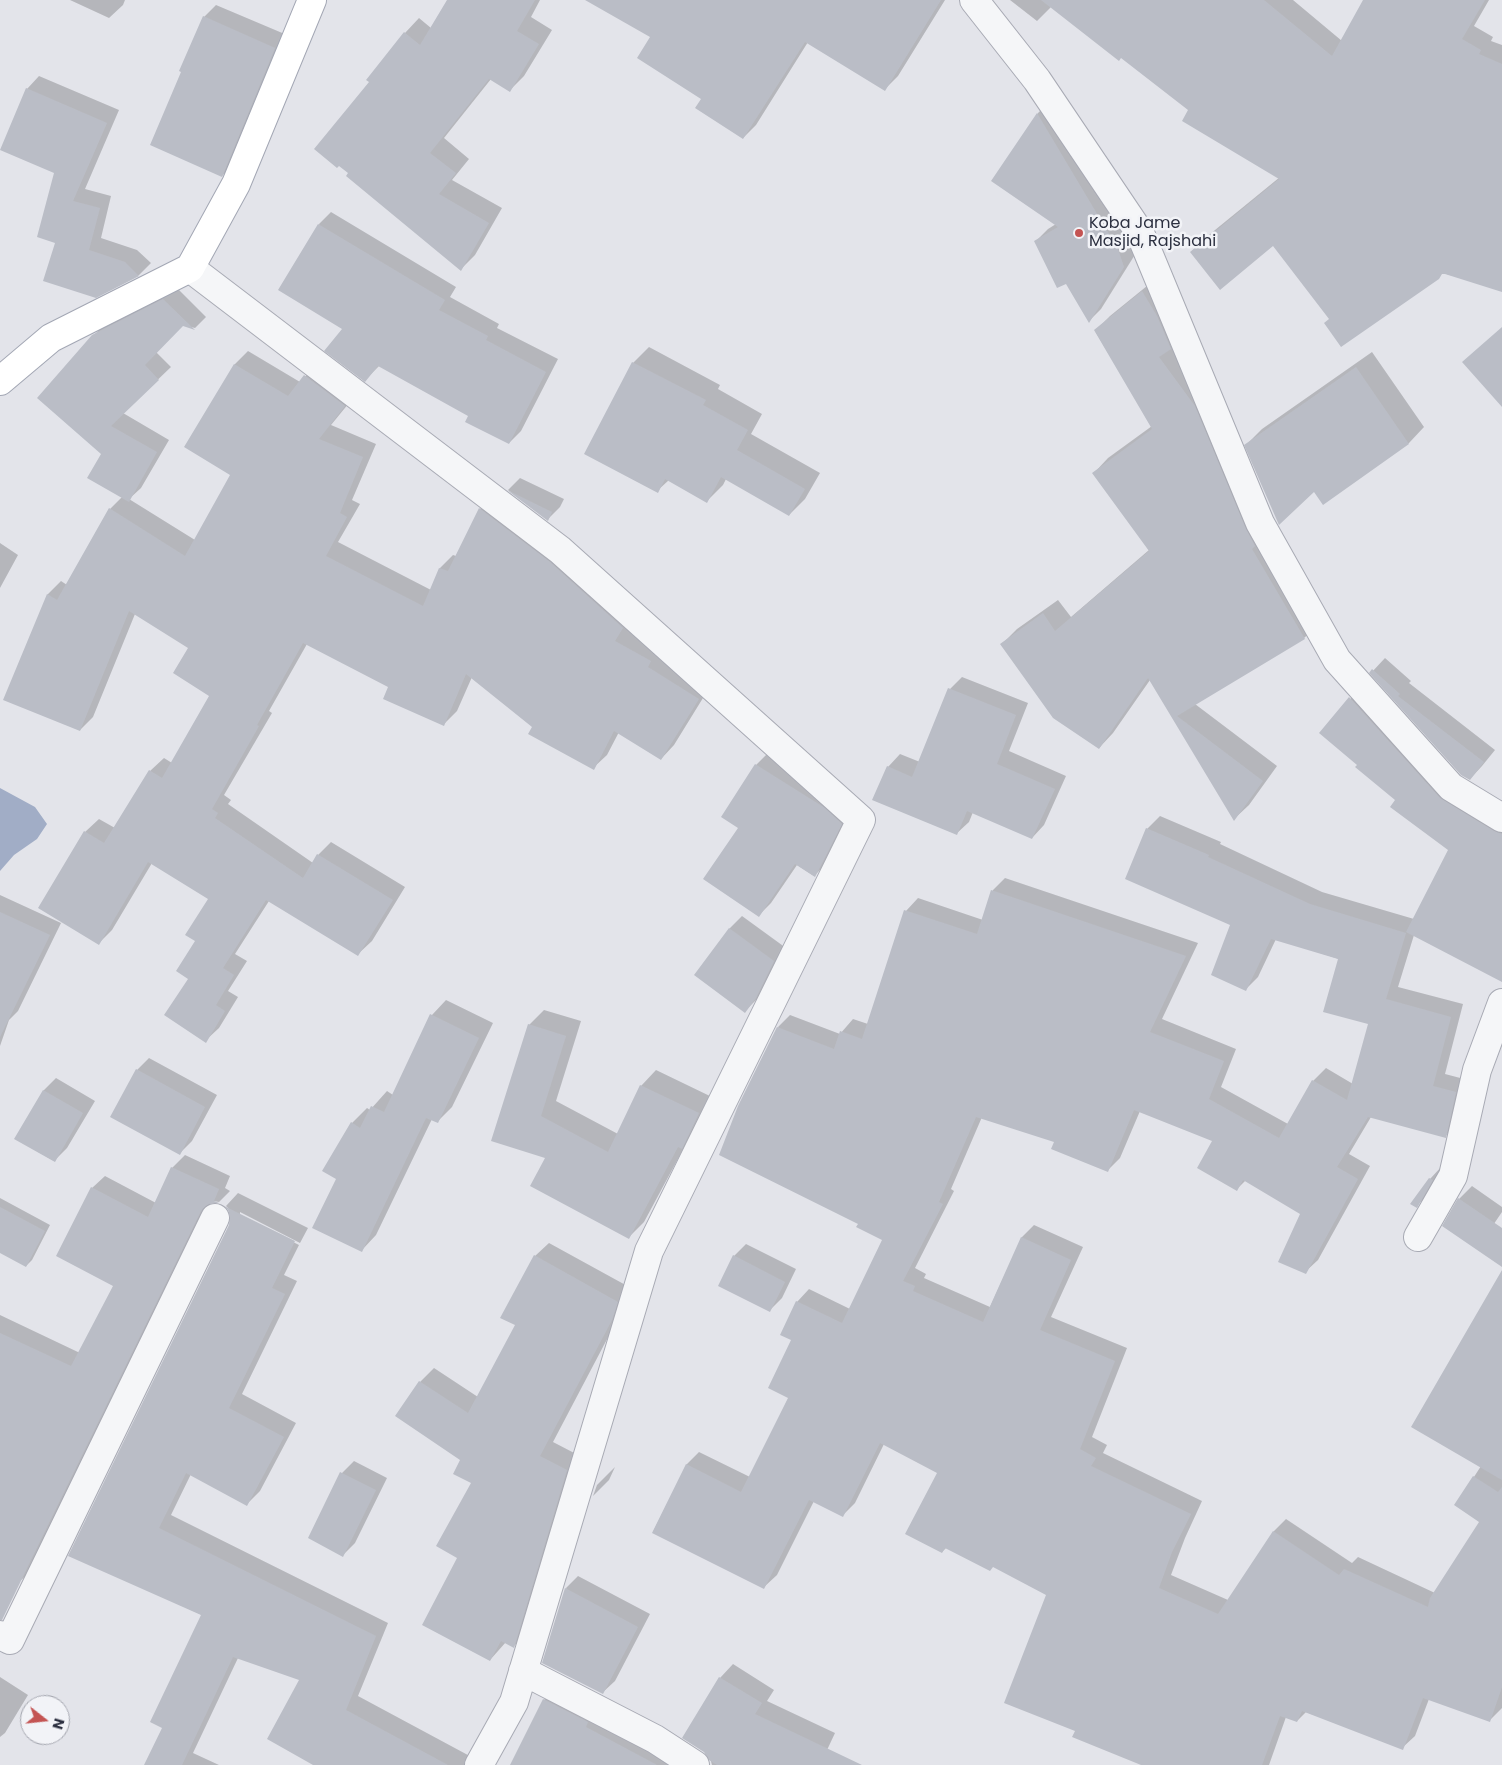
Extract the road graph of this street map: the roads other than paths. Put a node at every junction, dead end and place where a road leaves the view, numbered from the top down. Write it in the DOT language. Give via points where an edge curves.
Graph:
graph roads {
  1 [pos="312,0"];
  2 [pos="978,1"];
  3 [pos="190,268"];
  4 [pos="0,381"];
  5 [pos="1502,818"];
  6 [pos="1502,1003"];
  7 [pos="215,1218"];
  8 [pos="1418,1237"];
  9 [pos="0,1635"];
  10 [pos="523,1671"];
  11 [pos="479,1765"];
  12 [pos="695,1765"];
  1 -- 3 [label="main road" via="236,184"];
  2 -- 5 [label="street" via="1037,80 1140,233 1260,523 1337,660 1451,788"];
  3 -- 4 [label="main road" via="51,338"];
  3 -- 10 [label="street" via="560,550 861,820 649,1251"];
  6 -- 8 [label="street" via="1477,1070 1453,1176"];
  7 -- 9 [label="street" via="10,1640"];
  10 -- 11 [label="street" via="514,1702"];
  10 -- 12 [label="street" via="655,1739"];
}
